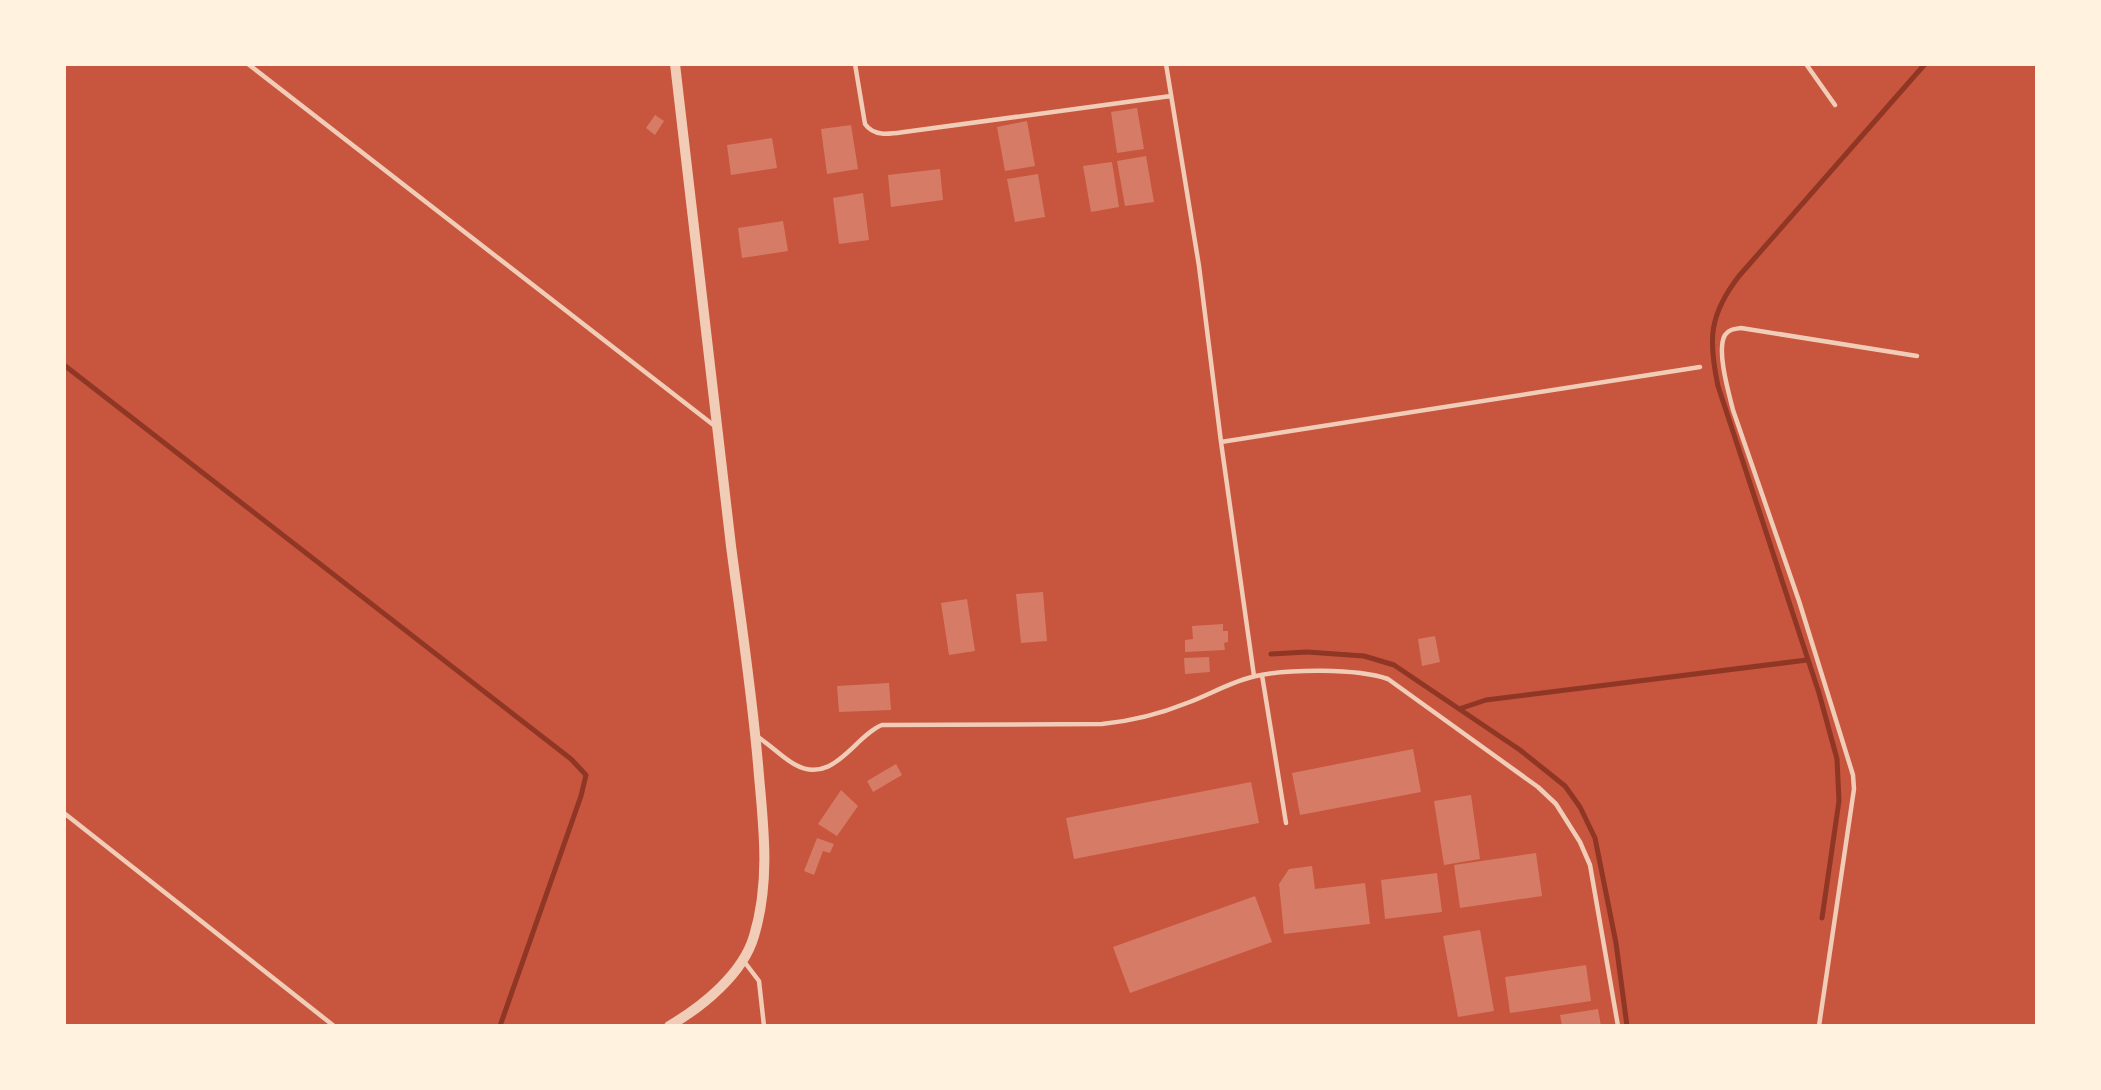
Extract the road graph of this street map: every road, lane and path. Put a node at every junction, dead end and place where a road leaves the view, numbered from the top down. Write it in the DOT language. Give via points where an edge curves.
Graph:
graph roads {
  1 [pos="248,64"];
  2 [pos="675,64"];
  3 [pos="855,64"];
  4 [pos="1166,64"];
  5 [pos="1806,64"];
  6 [pos="1171,96"];
  7 [pos="1835,105"];
  8 [pos="1917,356"];
  9 [pos="1700,367"];
  10 [pos="716,428"];
  11 [pos="1221,442"];
  12 [pos="1262,675"];
  13 [pos="1254,676"];
  14 [pos="756,736"];
  15 [pos="64,813"];
  16 [pos="1286,823"];
  17 [pos="743,960"];
  18 [pos="334,1026"];
  19 [pos="669,1026"];
  20 [pos="764,1026"];
  21 [pos="1618,1026"];
  22 [pos="1819,1026"];
  1 -- 10 [label="lane"];
  2 -- 10 [label="street"];
  3 -- 6 [label="lane" via="865,124 878,133"];
  4 -- 6 [label="lane"];
  5 -- 7 [label="lane"];
  6 -- 11 [label="lane" via="1199,266"];
  8 -- 22 [label="lane" via="1741,328 1725,334 1723,341 1725,379 1733,410 1853,775"];
  9 -- 11 [label="lane"];
  10 -- 14 [label="street"];
  11 -- 13 [label="lane"];
  12 -- 13 [label="lane"];
  12 -- 16 [label="lane"];
  12 -- 21 [label="lane" via="1355,671 1388,679 1556,804 1590,865"];
  13 -- 14 [label="lane" via="1184,705 1112,723 882,725 872,729 841,760 818,768 794,764"];
  14 -- 17 [label="street" via="766,852 764,890 754,939"];
  15 -- 18 [label="lane"];
  17 -- 19 [label="street" via="694,1010"];
  17 -- 20 [label="lane" via="759,981"];
}
